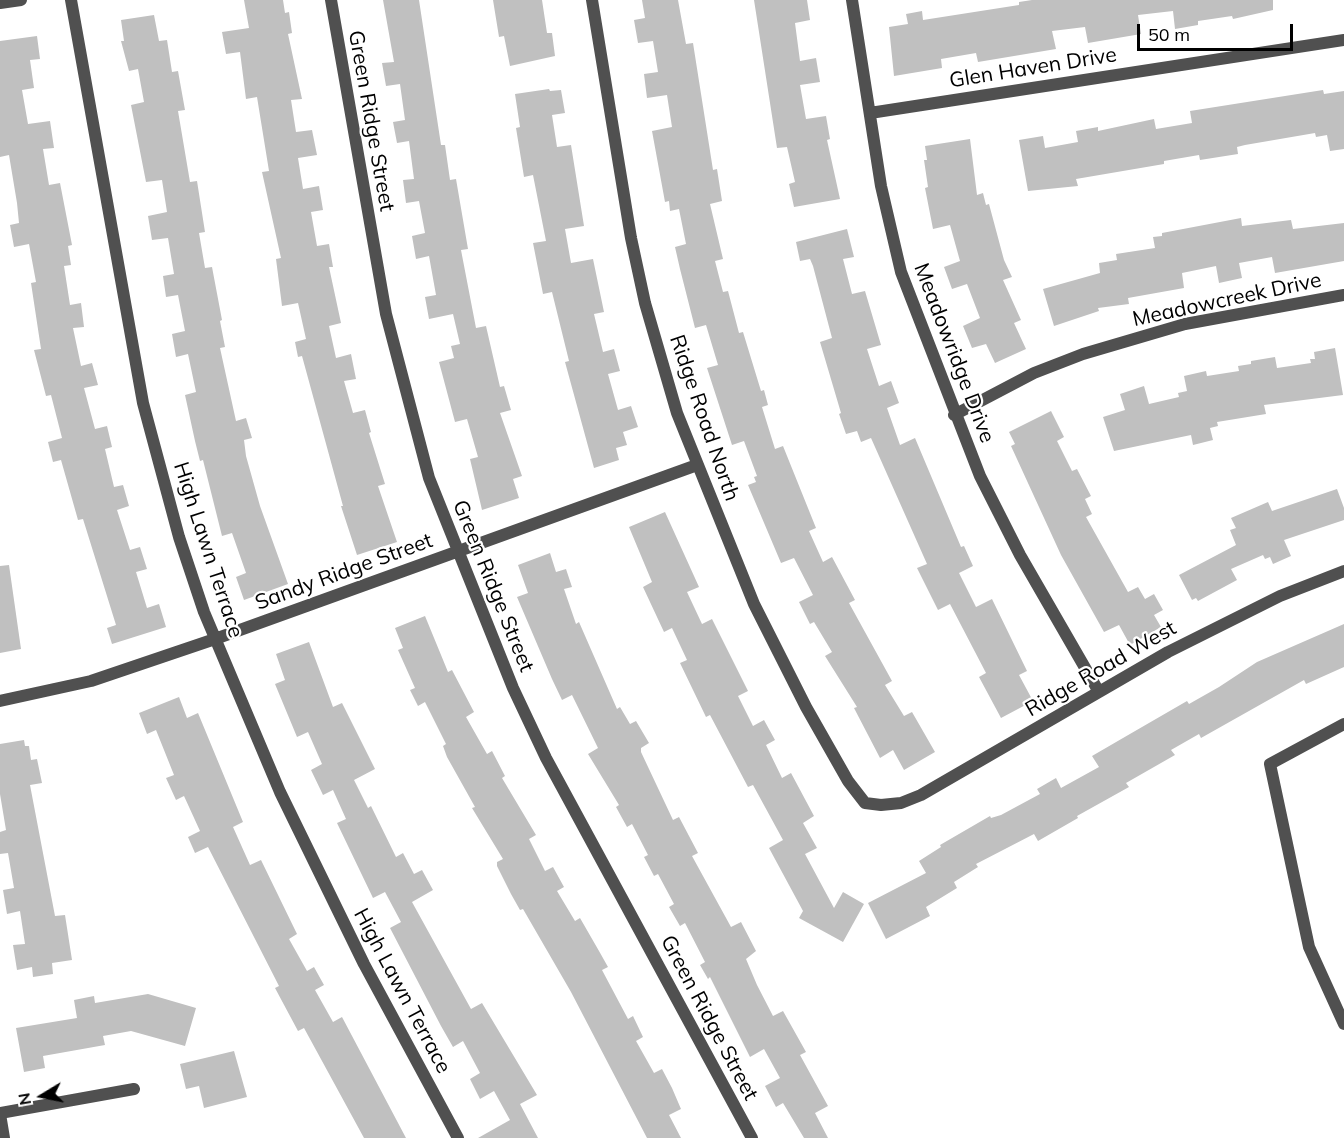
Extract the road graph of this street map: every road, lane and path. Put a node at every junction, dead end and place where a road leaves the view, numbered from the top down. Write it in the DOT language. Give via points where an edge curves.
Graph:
graph roads {
  1 [pos="21,0"];
  2 [pos="71,0"];
  3 [pos="331,0"];
  4 [pos="592,0"];
  5 [pos="852,0"];
  6 [pos="0,3"];
  7 [pos="1344,40"];
  8 [pos="870,113"];
  9 [pos="1344,295"];
  10 [pos="954,415"];
  11 [pos="697,465"];
  12 [pos="458,551"];
  13 [pos="1344,571"];
  14 [pos="216,639"];
  15 [pos="1099,692"];
  16 [pos="0,701"];
  17 [pos="1344,724"];
  18 [pos="881,805"];
  19 [pos="1344,1024"];
  20 [pos="134,1089"];
  21 [pos="0,1113"];
  22 [pos="4,1138"];
  23 [pos="458,1138"];
  24 [pos="752,1138"];
  1 -- 6 [label="street"];
  2 -- 14 [label="street, High Lawn Terrace" via="143,403 179,537"];
  3 -- 12 [label="street, Green Ridge Street" via="386,314 429,478"];
  4 -- 11 [label="street, Ridge Road North" via="645,303 677,413"];
  5 -- 8 [label="street, Meadowridge Drive"];
  7 -- 8 [label="street, Glen Haven Drive"];
  8 -- 10 [label="street, Meadowridge Drive" via="881,186 901,272"];
  9 -- 10 [label="street, Meadowcreek Drive" via="1185,324 1083,354 1034,373"];
  10 -- 15 [label="street, Meadowridge Drive" via="1020,555"];
  11 -- 12 [label="street, Sandy Ridge Street"];
  11 -- 18 [label="street, Ridge Road North" via="754,604 806,706 848,781 865,803"];
  12 -- 14 [label="street, Sandy Ridge Street"];
  12 -- 24 [label="street, Green Ridge Street" via="546,758"];
  13 -- 15 [label="street, Ridge Road West" via="1280,596 1168,652"];
  14 -- 16 [label="street, Sandy Ridge Street" via="91,681"];
  14 -- 23 [label="street, High Lawn Terrace" via="280,792 353,943"];
  15 -- 18 [label="street, Ridge Road West" via="921,795"];
  17 -- 19 [label="street" via="1270,764 1309,947"];
  20 -- 21 [label="street"];
  21 -- 22 [label="street"];
}
